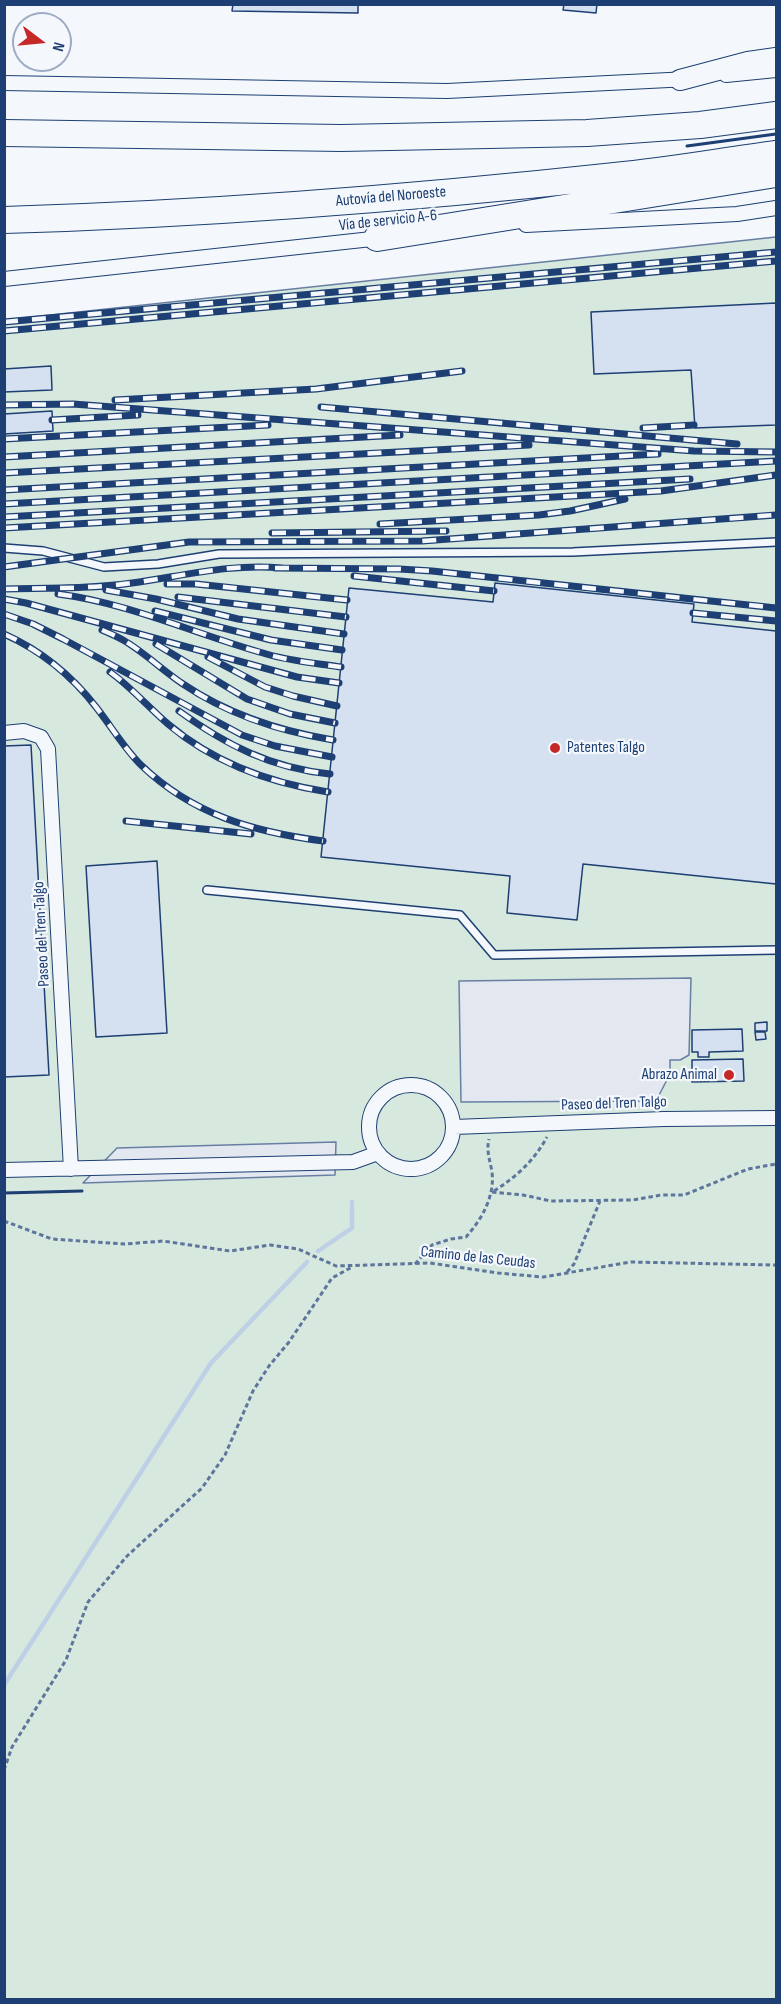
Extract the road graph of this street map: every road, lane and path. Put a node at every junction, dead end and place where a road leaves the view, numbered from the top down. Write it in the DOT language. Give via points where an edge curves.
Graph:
graph roads {
  1 [pos="777,58"];
  2 [pos="777,70"];
  3 [pos="680,80"];
  4 [pos="6,83"];
  5 [pos="777,115"];
  6 [pos="4,133"];
  7 [pos="777,154"];
  8 [pos="777,174"];
  9 [pos="777,208"];
  10 [pos="777,213"];
  11 [pos="737,214"];
  12 [pos="4,220"];
  13 [pos="377,238"];
  14 [pos="4,279"];
  15 [pos="777,542"];
  16 [pos="4,548"];
  17 [pos="4,733"];
  18 [pos="207,890"];
  19 [pos="777,950"];
  20 [pos="777,1118"];
  21 [pos="554,1123"];
  22 [pos="492,1125"];
  23 [pos="454,1127"];
  24 [pos="378,1153"];
  25 [pos="777,1164"];
  26 [pos="71,1169"];
  27 [pos="4,1170"];
  28 [pos="492,1192"];
  29 [pos="600,1202"];
  30 [pos="4,1221"];
  31 [pos="415,1264"];
  32 [pos="777,1264"];
  33 [pos="355,1265"];
  34 [pos="567,1272"];
  35 [pos="4,1770"];
  1 -- 3 [label="main road"];
  2 -- 3 [label="street"];
  3 -- 4 [label="street" via="447,92"];
  5 -- 6 [label="highway" via="700,125 563,134 341,138"];
  7 -- 12 [label="highway, Autovía del Noroeste" via="617,176 371,200"];
  8 -- 13 [label="highway"];
  9 -- 11 [label="street, Vía de servicio A-6"];
  10 -- 11 [label="street"];
  11 -- 13 [label="street, Vía de servicio A-6" via="509,226"];
  13 -- 14 [label="street, Vía de servicio A-6"];
  15 -- 16 [label="lane" via="573,552 219,554 158,564 105,567 43,551"];
  17 -- 26 [label="street, Paseo del Tren Talgo" via="24,731 41,737 48,749"];
  18 -- 19 [label="lane" via="460,915 494,955"];
  20 -- 21 [label="street, Paseo del Tren Talgo"];
  21 -- 22 [label="street, Paseo del Tren Talgo"];
  21 -- 28 [label="path" via="541,1149 516,1177"];
  22 -- 23 [label="street, Paseo del Tren Talgo"];
  22 -- 28 [label="path" via="488,1158"];
  23 -- 24 [label="street" via="446,1152 425,1167 399,1168"];
  23 -- 24 [label="street" via="445,1102 435,1092 410,1085 397,1087 376,1104 371,1116 371,1142"];
  24 -- 26 [label="street" via="352,1162"];
  25 -- 29 [label="path" via="748,1169 684,1195"];
  26 -- 27 [label="street"];
  28 -- 29 [label="path" via="551,1202"];
  28 -- 31 [label="path" via="466,1237 432,1245"];
  29 -- 34 [label="path"];
  30 -- 33 [label="path, Camino de las Ceudas" via="52,1239 125,1244 163,1241 230,1251 270,1245 298,1249 336,1266"];
  31 -- 33 [label="path, Camino de las Ceudas"];
  31 -- 34 [label="path, Camino de las Ceudas" via="543,1277"];
  32 -- 34 [label="path, Camino de las Ceudas" via="631,1262"];
  33 -- 35 [label="path" via="332,1278 269,1365 225,1455 202,1488 127,1556 88,1602 66,1660 12,1748"];
}
